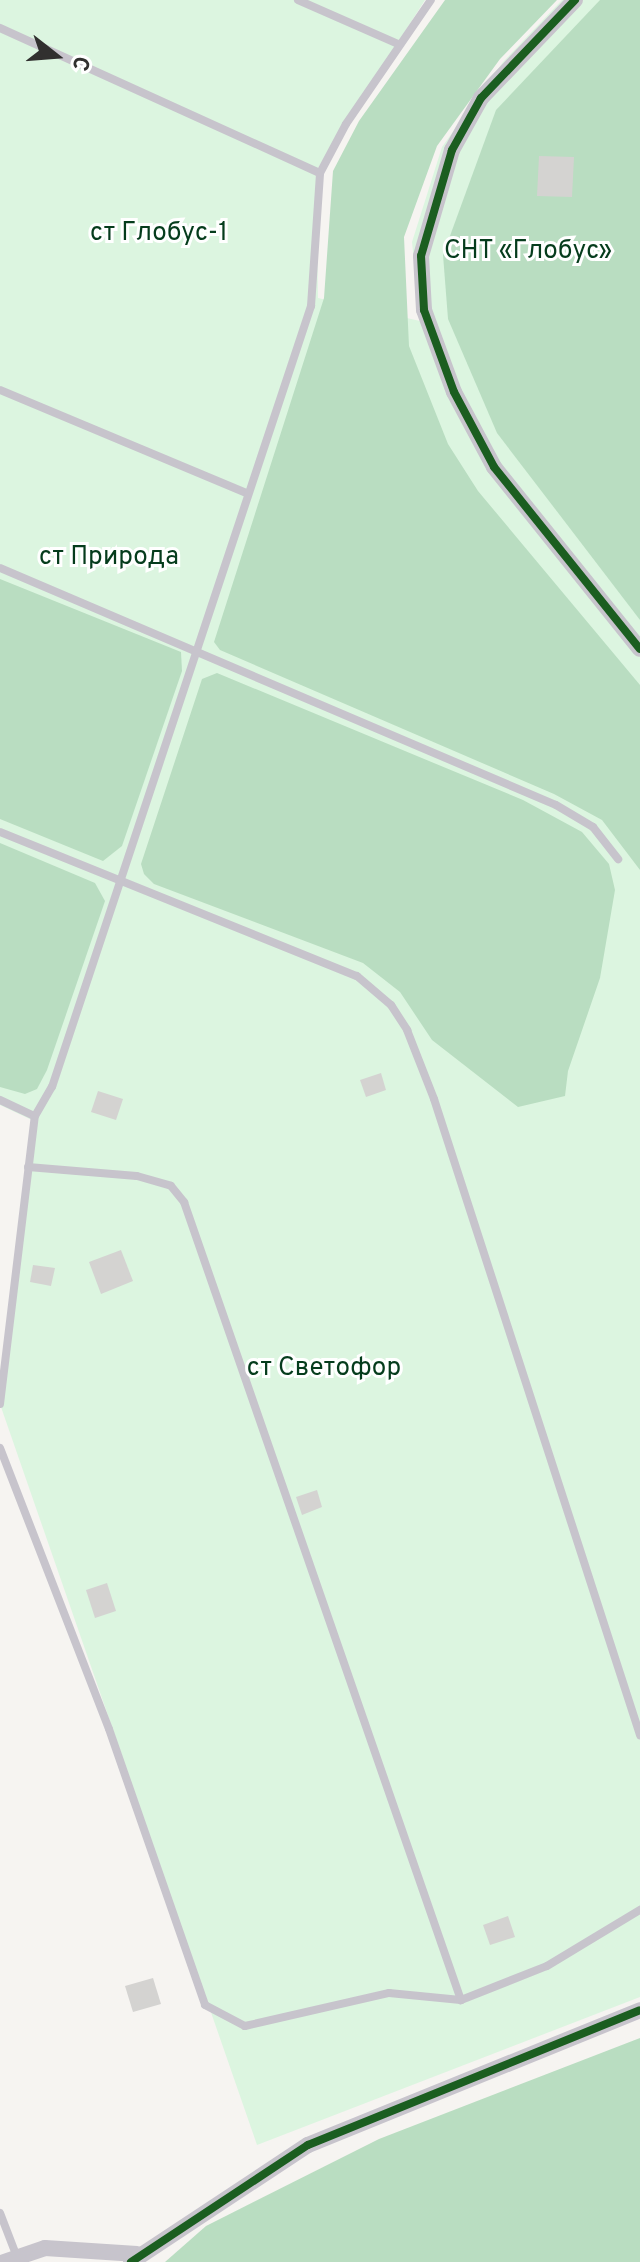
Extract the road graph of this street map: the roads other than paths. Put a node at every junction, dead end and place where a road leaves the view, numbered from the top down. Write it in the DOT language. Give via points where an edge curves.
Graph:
graph roads {
  1 [pos="298,0"];
  2 [pos="431,0"];
  3 [pos="575,0"];
  4 [pos="0,28"];
  5 [pos="398,44"];
  6 [pos="320,173"];
  7 [pos="0,390"];
  8 [pos="246,493"];
  9 [pos="0,568"];
  10 [pos="640,649"];
  11 [pos="199,651"];
  12 [pos="0,832"];
  13 [pos="618,859"];
  14 [pos="120,884"];
  15 [pos="0,1100"];
  16 [pos="35,1116"];
  17 [pos="28,1167"];
  18 [pos="0,1404"];
  19 [pos="0,1448"];
  20 [pos="640,1735"];
  21 [pos="640,1910"];
  22 [pos="461,2000"];
  23 [pos="640,2010"];
  24 [pos="0,2213"];
  25 [pos="134,2258"];
  26 [pos="10,2260"];
  1 -- 5 [label="lane"];
  2 -- 5 [label="lane"];
  3 -- 10 [label="street" via="481,98 452,150 421,256 424,310 454,392 494,467"];
  4 -- 6 [label="lane"];
  5 -- 6 [label="lane"];
  6 -- 8 [label="lane" via="311,306"];
  7 -- 8 [label="lane"];
  8 -- 11 [label="lane"];
  9 -- 11 [label="lane"];
  11 -- 13 [label="lane" via="556,805 593,827"];
  11 -- 14 [label="lane"];
  12 -- 14 [label="lane"];
  14 -- 16 [label="lane" via="52,1087"];
  14 -- 20 [label="lane" via="357,976 391,1005 407,1030"];
  15 -- 16 [label="lane"];
  16 -- 17 [label="lane"];
  17 -- 18 [label="lane"];
  17 -- 22 [label="lane" via="137,1176 171,1186 184,1202"];
  19 -- 22 [label="lane" via="109,1729 205,2005 245,2026 389,1993"];
  21 -- 22 [label="lane" via="547,1966"];
  23 -- 25 [label="street" via="308,2145"];
  24 -- 26 [label="lane"];
  25 -- 26 [label="street" via="45,2248"];
}
